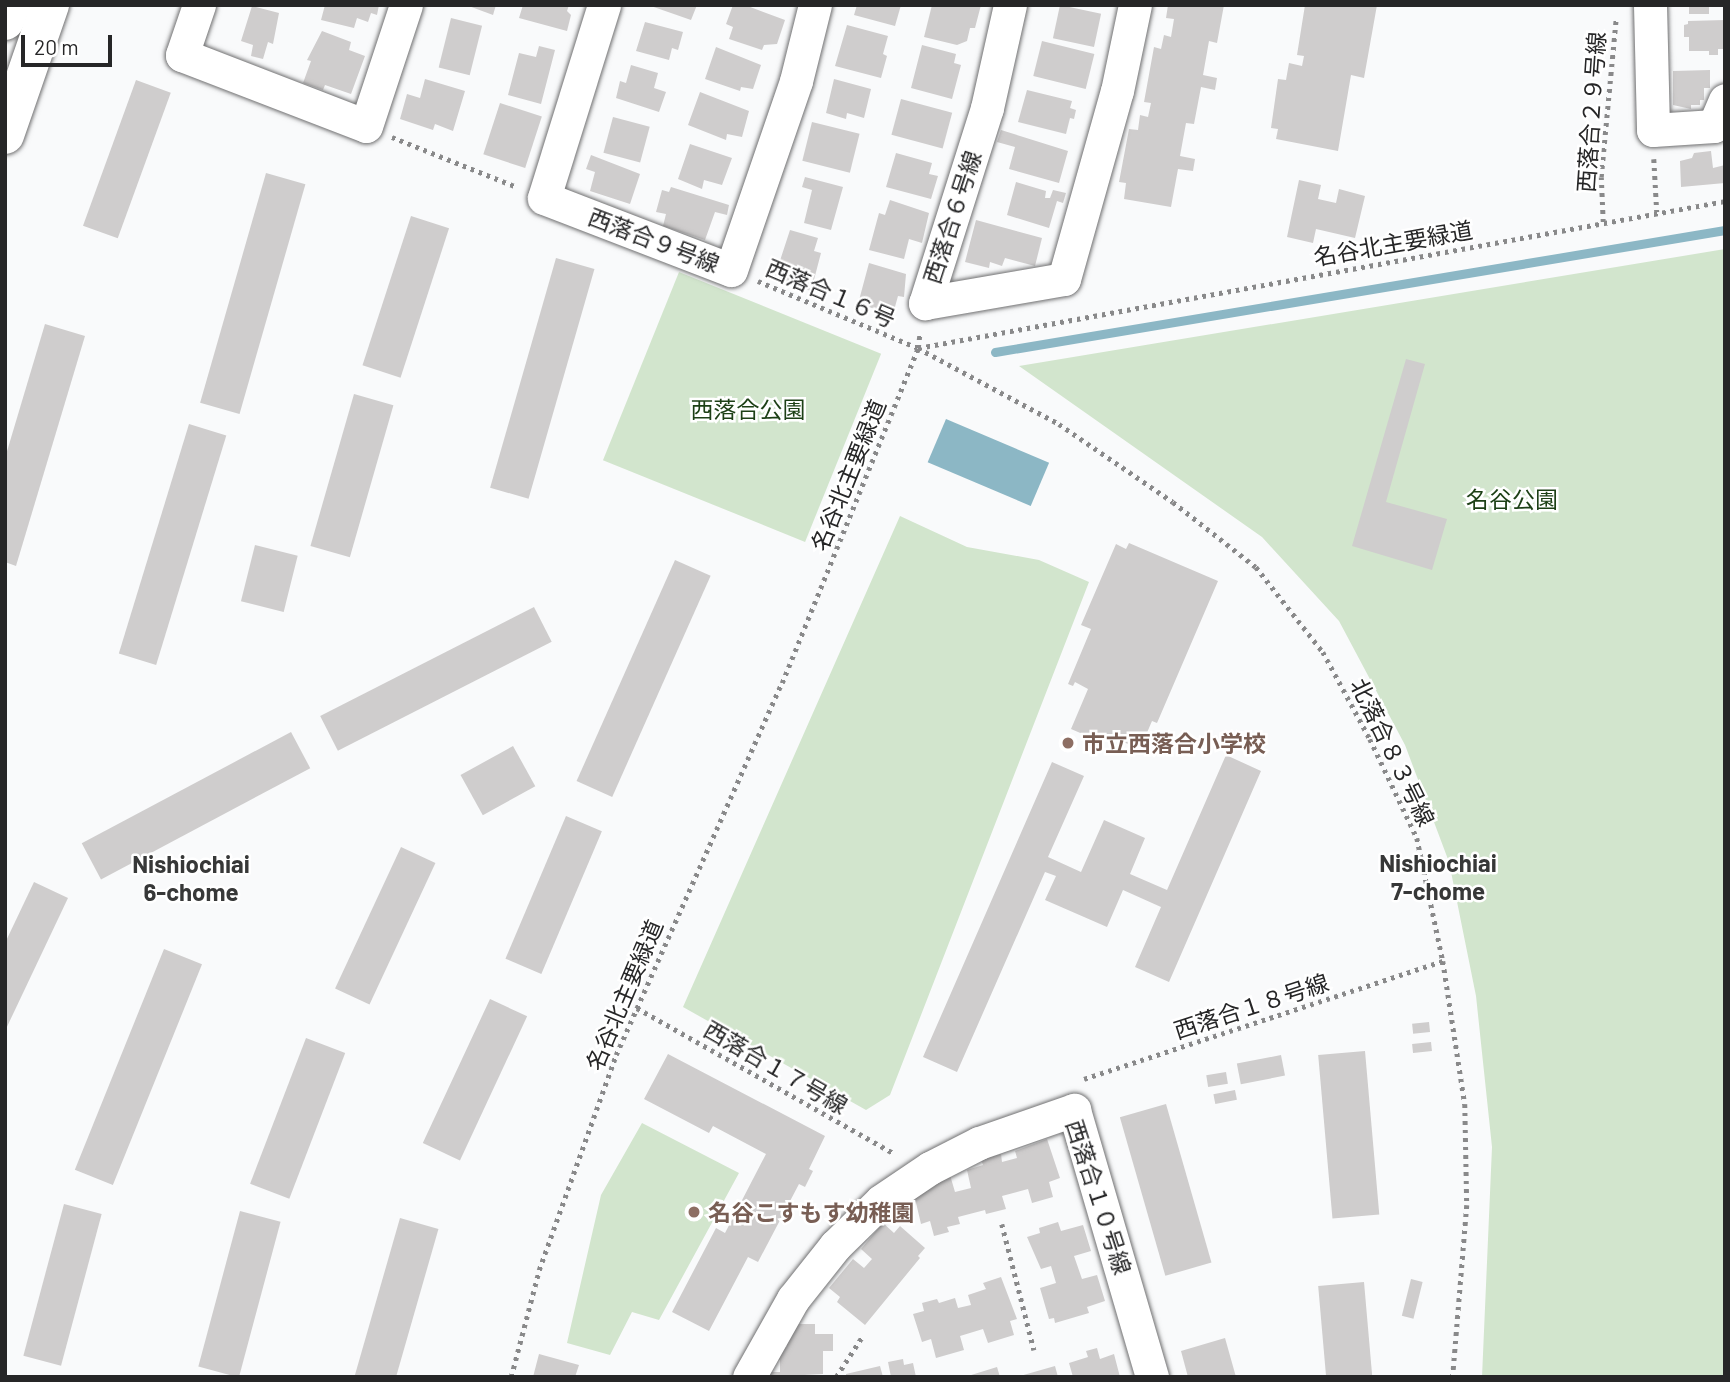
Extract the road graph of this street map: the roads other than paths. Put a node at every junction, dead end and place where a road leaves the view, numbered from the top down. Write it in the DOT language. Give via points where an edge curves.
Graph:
graph roads {
  1 [pos="11,5"];
  2 [pos="50,5"];
  3 [pos="199,5"];
  4 [pos="406,5"];
  5 [pos="604,5"];
  6 [pos="815,5"];
  7 [pos="1010,5"];
  8 [pos="1135,5"];
  9 [pos="1650,5"];
  10 [pos="5,21"];
  11 [pos="1725,100"];
  12 [pos="5,135"];
  13 [pos="749,1377"];
  14 [pos="1152,1377"];
  1 -- 10 [label="street"];
  2 -- 12 [label="street"];
  3 -- 4 [label="street" via="182,55 366,126"];
  5 -- 6 [label="street, 西落合９号線" via="544,198 731,270 796,81"];
  7 -- 8 [label="street, 西落合６号線" via="986,108 925,303 1064,279 1117,91"];
  9 -- 11 [label="street" via="1653,130 1714,126"];
  13 -- 14 [label="street, 西落合１０号線" via="793,1299 835,1246 881,1201 979,1143 1074,1110"];
}
